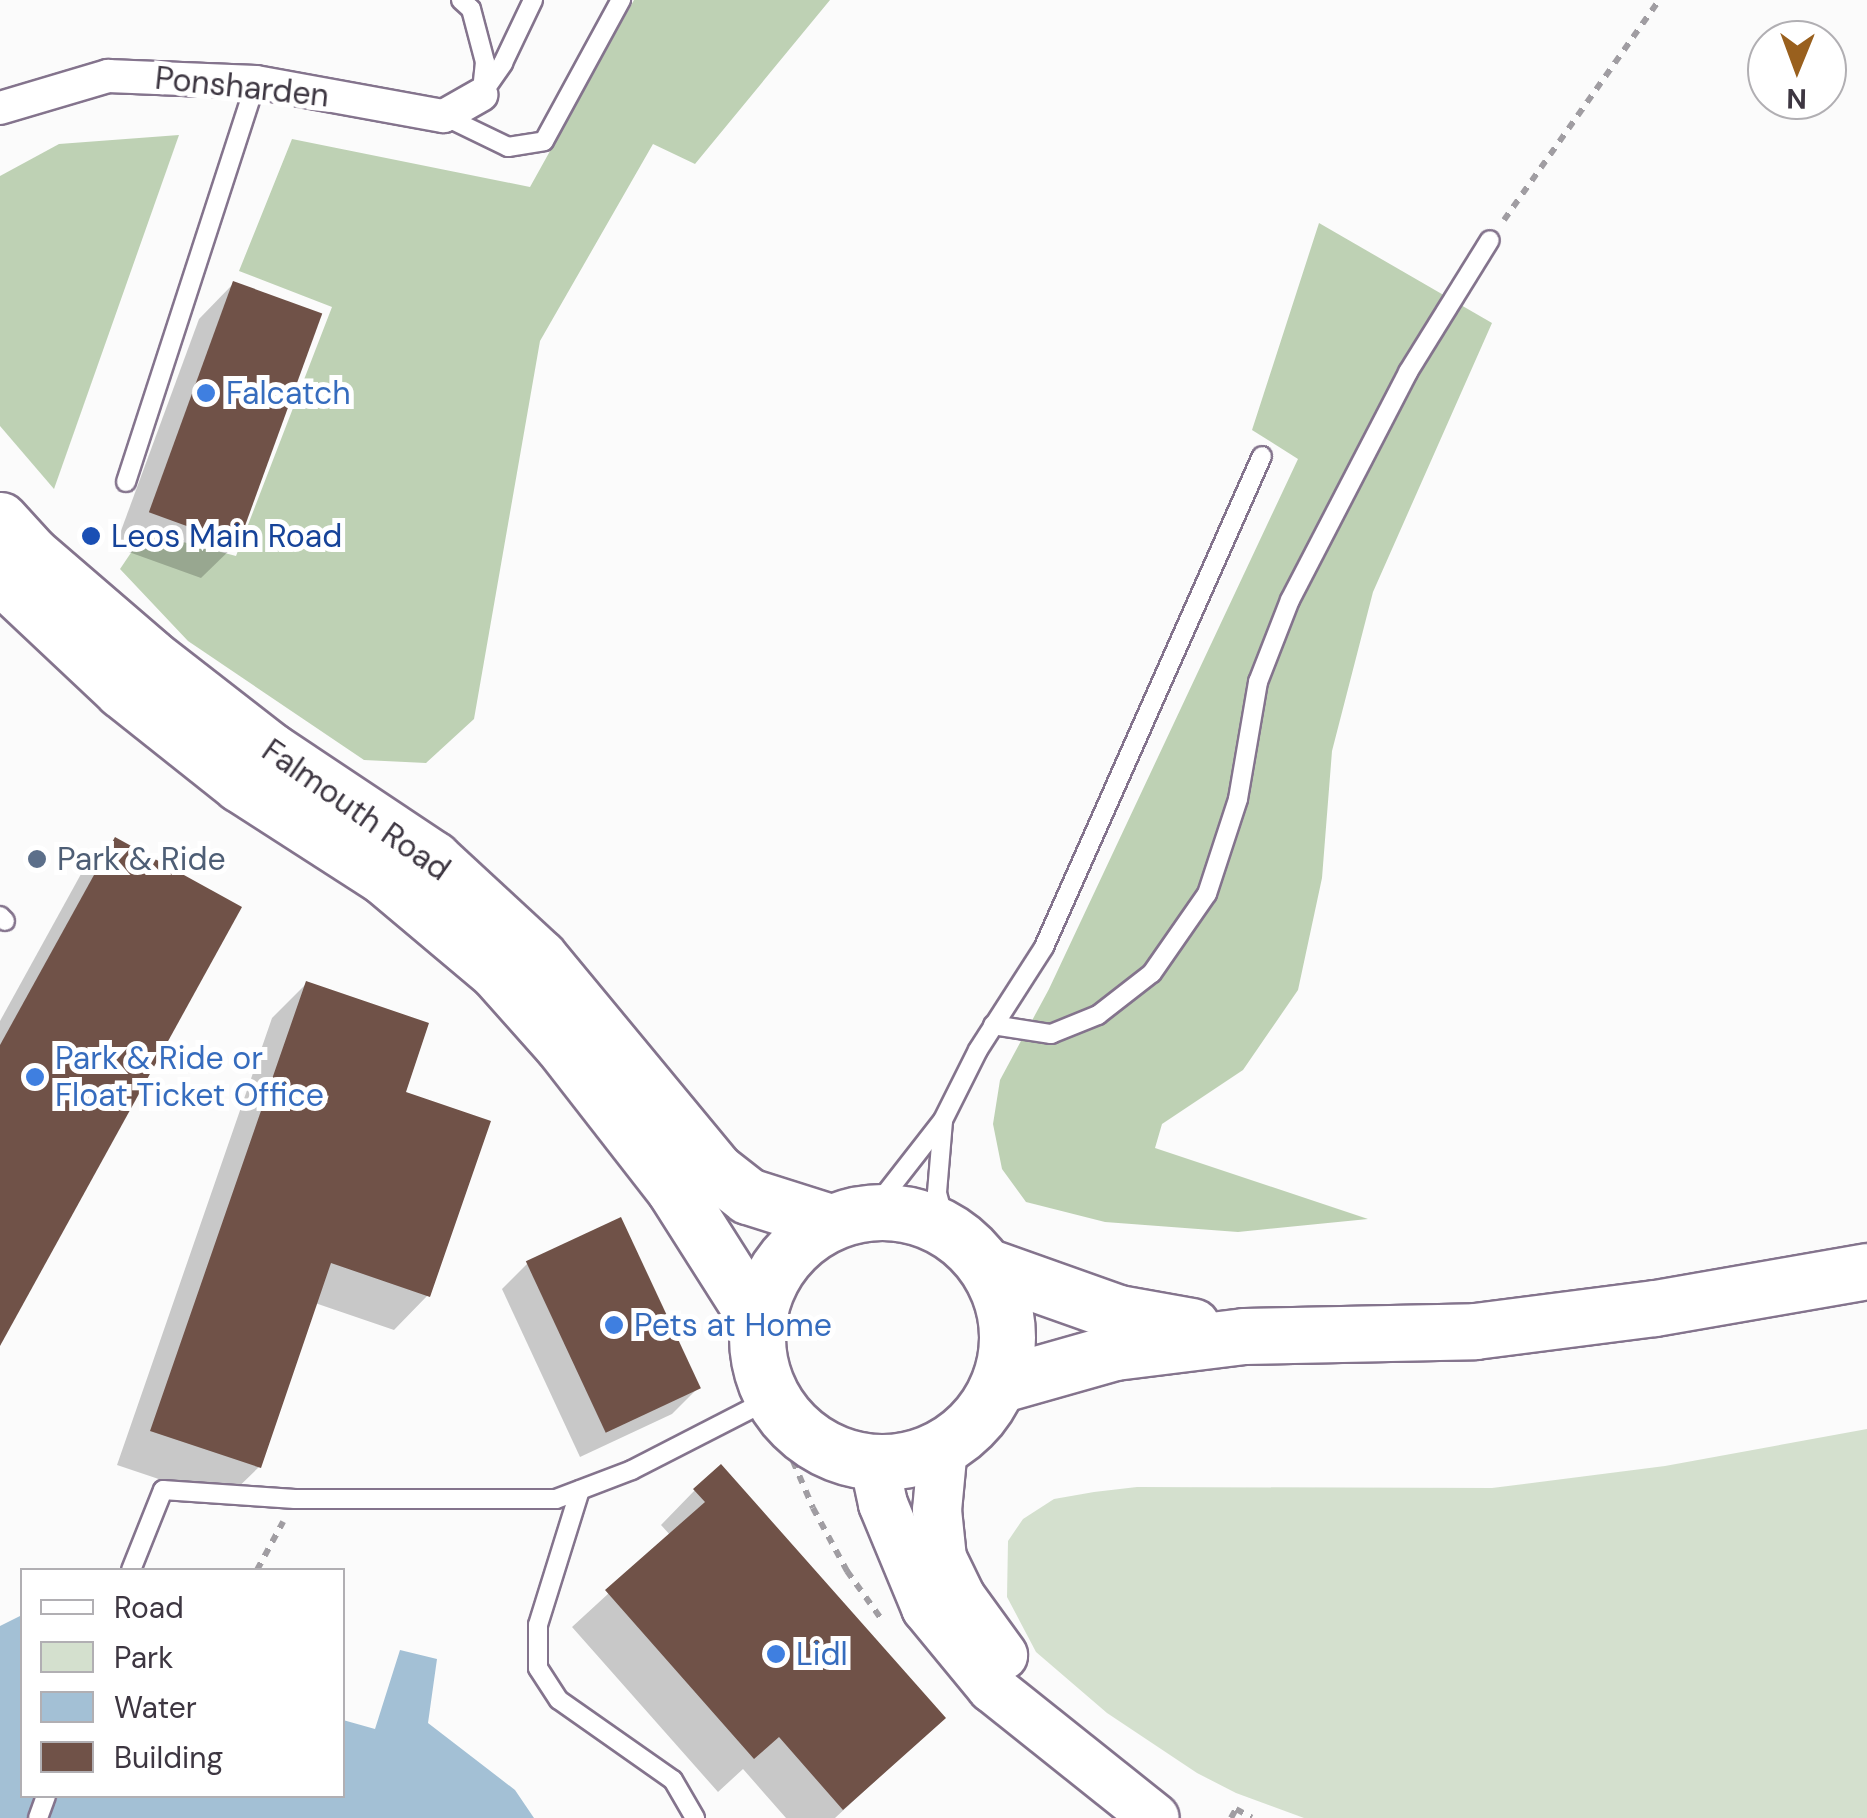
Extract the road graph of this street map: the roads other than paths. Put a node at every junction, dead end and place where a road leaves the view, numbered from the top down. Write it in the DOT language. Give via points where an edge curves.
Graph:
graph roads {
  1 [pos="462,0"];
  2 [pos="533,0"];
  3 [pos="621,0"];
  4 [pos="256,82"];
  5 [pos="481,95"];
  6 [pos="0,108"];
  7 [pos="444,116"];
  8 [pos="1490,240"];
  9 [pos="1262,456"];
  10 [pos="126,482"];
  11 [pos="0,520"];
  12 [pos="0,575"];
  13 [pos="994,1025"];
  14 [pos="943,1120"];
  15 [pos="851,1217"];
  16 [pos="947,1230"];
  17 [pos="986,1266"];
  18 [pos="1867,1271"];
  19 [pos="757,1320"];
  20 [pos="1244,1336"];
  21 [pos="998,1385"];
  22 [pos="772,1398"];
  23 [pos="943,1446"];
  24 [pos="874,1462"];
  25 [pos="580,1490"];
  26 [pos="132,1568"];
  27 [pos="1069,1747"];
  28 [pos="695,1818"];
  29 [pos="1155,1818"];
  1 -- 5 [label="lane" via="485,62"];
  2 -- 5 [label="lane"];
  3 -- 7 [label="lane" via="544,142 508,147"];
  4 -- 6 [label="street, Ponsharden" via="108,76"];
  4 -- 7 [label="street, Ponsharden"];
  4 -- 10 [label="lane"];
  5 -- 7 [label="street"];
  8 -- 13 [label="lane" via="1408,372 1290,600 1258,682 1238,799 1207,894 1152,973 1098,1014 1051,1034"];
  9 -- 13 [label="lane" via="1044,947"];
  11 -- 15 [label="highway, Falmouth Road" via="164,668 270,751 432,859 539,957 716,1171 748,1196"];
  12 -- 19 [label="highway, Falmouth Road" via="122,690 240,784 383,876 496,971 674,1189"];
  13 -- 14 [label="lane"];
  14 -- 15 [label="lane"];
  14 -- 16 [label="lane" via="938,1193"];
  15 -- 16 [label="highway, Falmouth Road" via="911,1215"];
  15 -- 19 [label="highway, Falmouth Road" via="795,1246 770,1280"];
  16 -- 17 [label="highway, Falmouth Road"];
  17 -- 20 [label="highway" via="1119,1313"];
  17 -- 21 [label="highway, Falmouth Road" via="1003,1304 1006,1331"];
  18 -- 20 [label="highway" via="1655,1308 1475,1330"];
  19 -- 22 [label="highway, Falmouth Road" via="758,1360"];
  20 -- 21 [label="highway" via="1115,1352"];
  21 -- 23 [label="highway, Falmouth Road" via="976,1420"];
  22 -- 24 [label="highway, Falmouth Road" via="793,1425 830,1451"];
  22 -- 25 [label="lane"];
  23 -- 24 [label="highway, Falmouth Road" via="910,1459"];
  23 -- 27 [label="main road" via="937,1510 942,1558 960,1597"];
  24 -- 27 [label="main road" via="883,1504 926,1608 992,1688"];
  25 -- 26 [label="lane" via="556,1499 295,1499 163,1490"];
  25 -- 28 [label="lane" via="538,1626 538,1668 559,1700 673,1780"];
  27 -- 29 [label="main road"];
}
